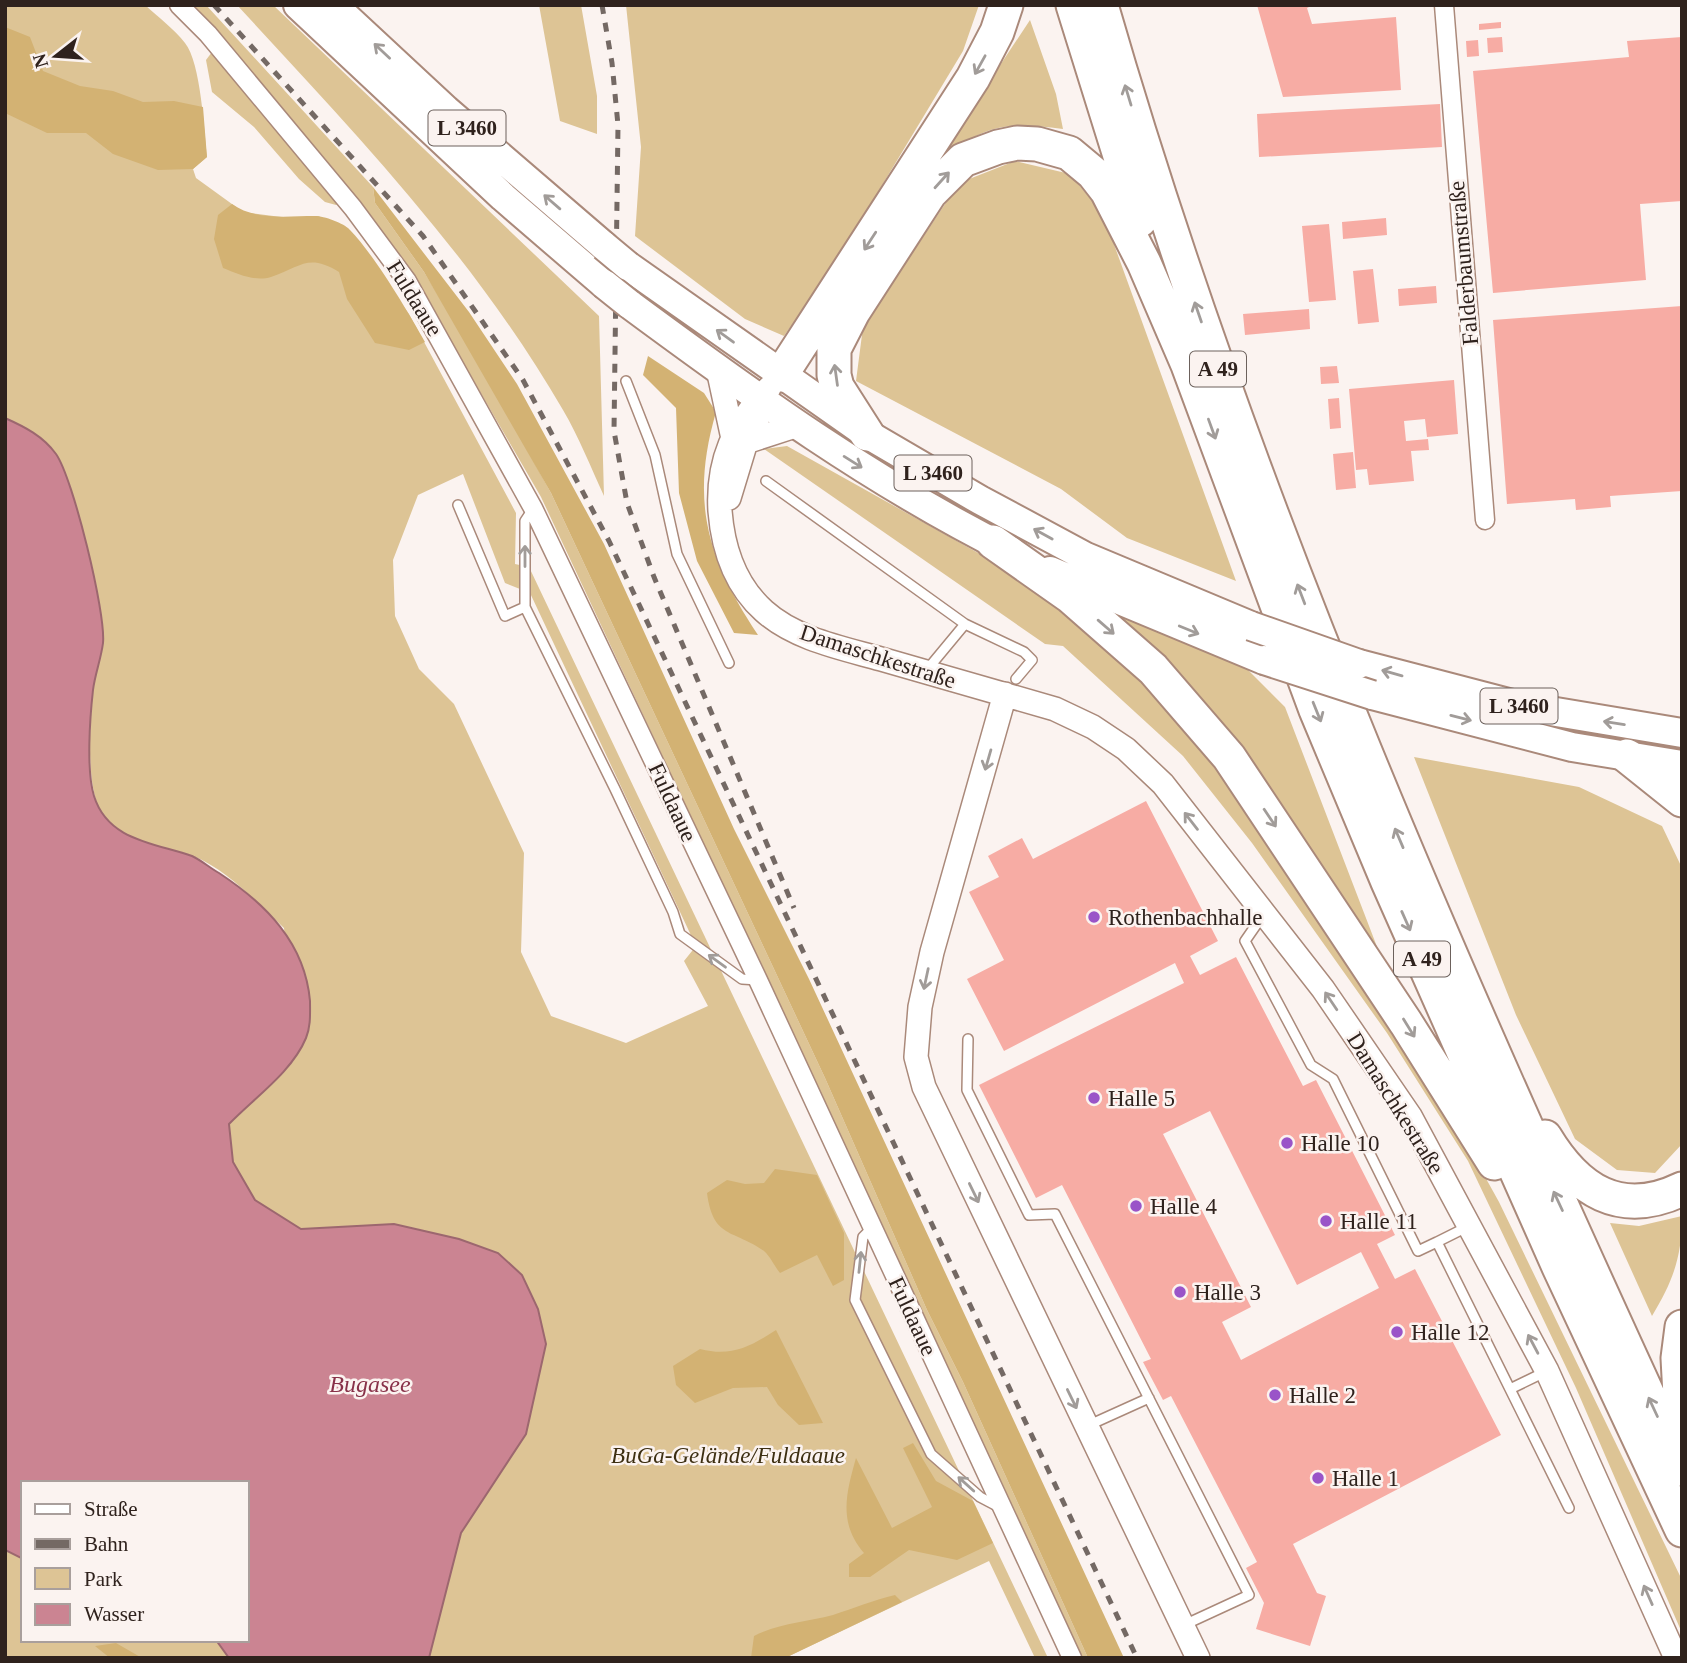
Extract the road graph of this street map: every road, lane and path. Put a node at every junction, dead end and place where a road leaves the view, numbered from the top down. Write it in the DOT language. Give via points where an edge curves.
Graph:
graph roads {
  1 [pos="179,5"];
  2 [pos="298,5"];
  3 [pos="333,5"];
  4 [pos="1006,5"];
  5 [pos="1073,5"];
  6 [pos="1101,5"];
  7 [pos="1444,5"];
  8 [pos="1188,365"];
  9 [pos="718,369"];
  10 [pos="781,375"];
  11 [pos="626,381"];
  12 [pos="762,402"];
  13 [pos="795,426"];
  14 [pos="867,434"];
  15 [pos="739,438"];
  16 [pos="766,481"];
  17 [pos="458,505"];
  18 [pos="533,508"];
  19 [pos="1485,520"];
  20 [pos="993,542"];
  21 [pos="525,607"];
  22 [pos="965,624"];
  23 [pos="729,663"];
  24 [pos="925,672"];
  25 [pos="1011,686"];
  26 [pos="1682,733"];
  27 [pos="1627,756"];
  28 [pos="1682,765"];
  29 [pos="1682,800"];
  30 [pos="1264,914"];
  31 [pos="758,980"];
  32 [pos="1475,1013"];
  33 [pos="968,1039"];
  34 [pos="1682,1189"];
  35 [pos="1469,1226"];
  36 [pos="872,1228"];
  37 [pos="1437,1242"];
  38 [pos="1559,1267"];
  39 [pos="1682,1327"];
  40 [pos="1547,1371"];
  41 [pos="1510,1389"];
  42 [pos="1149,1398"];
  43 [pos="1086,1427"];
  44 [pos="1682,1433"];
  45 [pos="1682,1469"];
  46 [pos="1569,1508"];
  47 [pos="1004,1510"];
  48 [pos="1682,1530"];
  49 [pos="1182,1625"];
  50 [pos="1072,1658"];
  51 [pos="1198,1658"];
  52 [pos="1676,1658"];
  1 -- 18 [label="street, Fuldaaue" via="268,105 407,281"];
  2 -- 9 [label="main road, L 3460, bridge" via="503,197 604,284"];
  10 -- 3 [label="main road, L 3460, one-way, bridge" via="628,266 446,110"];
  4 -- 10 [label="highway, one-way" via="966,89"];
  5 -- 8 [label="highway, A 49"];
  32 -- 6 [label="highway, A 49, one-way" via="1353,727 1248,453 1172,237"];
  7 -- 19 [label="street, Falderbaumstraße"];
  14 -- 8 [label="highway, one-way" via="840,393 834,374 841,330 930,193 964,160 998,147 1017,143 1052,147 1069,153 1093,173 1119,211"];
  8 -- 38 [label="highway, A 49, one-way" via="1321,722"];
  9 -- 12 [label="main road, L 3460"];
  9 -- 15 [label="street, Damaschkestraße"];
  10 -- 12 [label="street, Damaschkestraße"];
  10 -- 14 [label="main road, L 3460"];
  11 -- 23 [label="lane" via="655,455 677,554"];
  12 -- 13 [label="main road, L 3460"];
  12 -- 15 [label="street, Damaschkestraße"];
  13 -- 15 [label="street"];
  13 -- 20 [label="main road, L 3460, one-way"];
  26 -- 14 [label="main road, L 3460, one-way, bridge" via="1520,706 1359,664 1251,626 1086,557"];
  15 -- 24 [label="street, Damaschkestraße" via="721,530 729,561 748,594 765,612 813,639"];
  16 -- 22 [label="lane"];
  17 -- 21 [label="lane" via="505,616"];
  21 -- 18 [label="lane, one-way" via="525,521"];
  18 -- 31 [label="street, Fuldaaue"];
  20 -- 27 [label="main road, L 3460, one-way, bridge" via="1061,576 1264,660 1372,695 1573,747"];
  20 -- 38 [label="highway, one-way" via="1115,634 1153,669 1229,757 1406,1023"];
  31 -- 21 [label="lane, one-way" via="742,979 680,934"];
  22 -- 24 [label="lane"];
  22 -- 25 [label="lane" via="1032,660"];
  24 -- 25 [label="street, Damaschkestraße"];
  30 -- 25 [label="street, Damaschkestraße, one-way" via="1163,785 1126,749"];
  25 -- 43 [label="street, one-way" via="932,952 920,1007 916,1057 924,1087"];
  27 -- 28 [label="main road, L 3460"];
  27 -- 29 [label="highway"];
  35 -- 30 [label="street, Damaschkestraße, one-way" via="1410,1116 1323,989"];
  30 -- 37 [label="lane" via="1245,941 1311,1065 1333,1079 1418,1251"];
  31 -- 36 [label="street, Fuldaaue"];
  32 -- 34 [label="highway" via="1556,1154 1578,1180 1605,1196 1629,1201 1658,1199"];
  45 -- 32 [label="highway, A 49, one-way"];
  33 -- 42 [label="lane" via="967,1090 1029,1215 1055,1214"];
  35 -- 37 [label="lane"];
  40 -- 35 [label="street, Damaschkestraße, one-way"];
  36 -- 47 [label="street, Fuldaaue"];
  47 -- 36 [label="lane, one-way" via="980,1497 931,1454 855,1300 863,1237"];
  37 -- 41 [label="lane"];
  38 -- 48 [label="highway, A 49"];
  39 -- 44 [label="highway" via="1678,1358"];
  40 -- 41 [label="lane"];
  52 -- 40 [label="street, Damaschkestraße, one-way"];
  41 -- 46 [label="lane"];
  42 -- 43 [label="lane"];
  42 -- 49 [label="lane" via="1249,1595"];
  43 -- 49 [label="street"];
  47 -- 50 [label="street, Fuldaaue"];
  49 -- 51 [label="street"];
}
